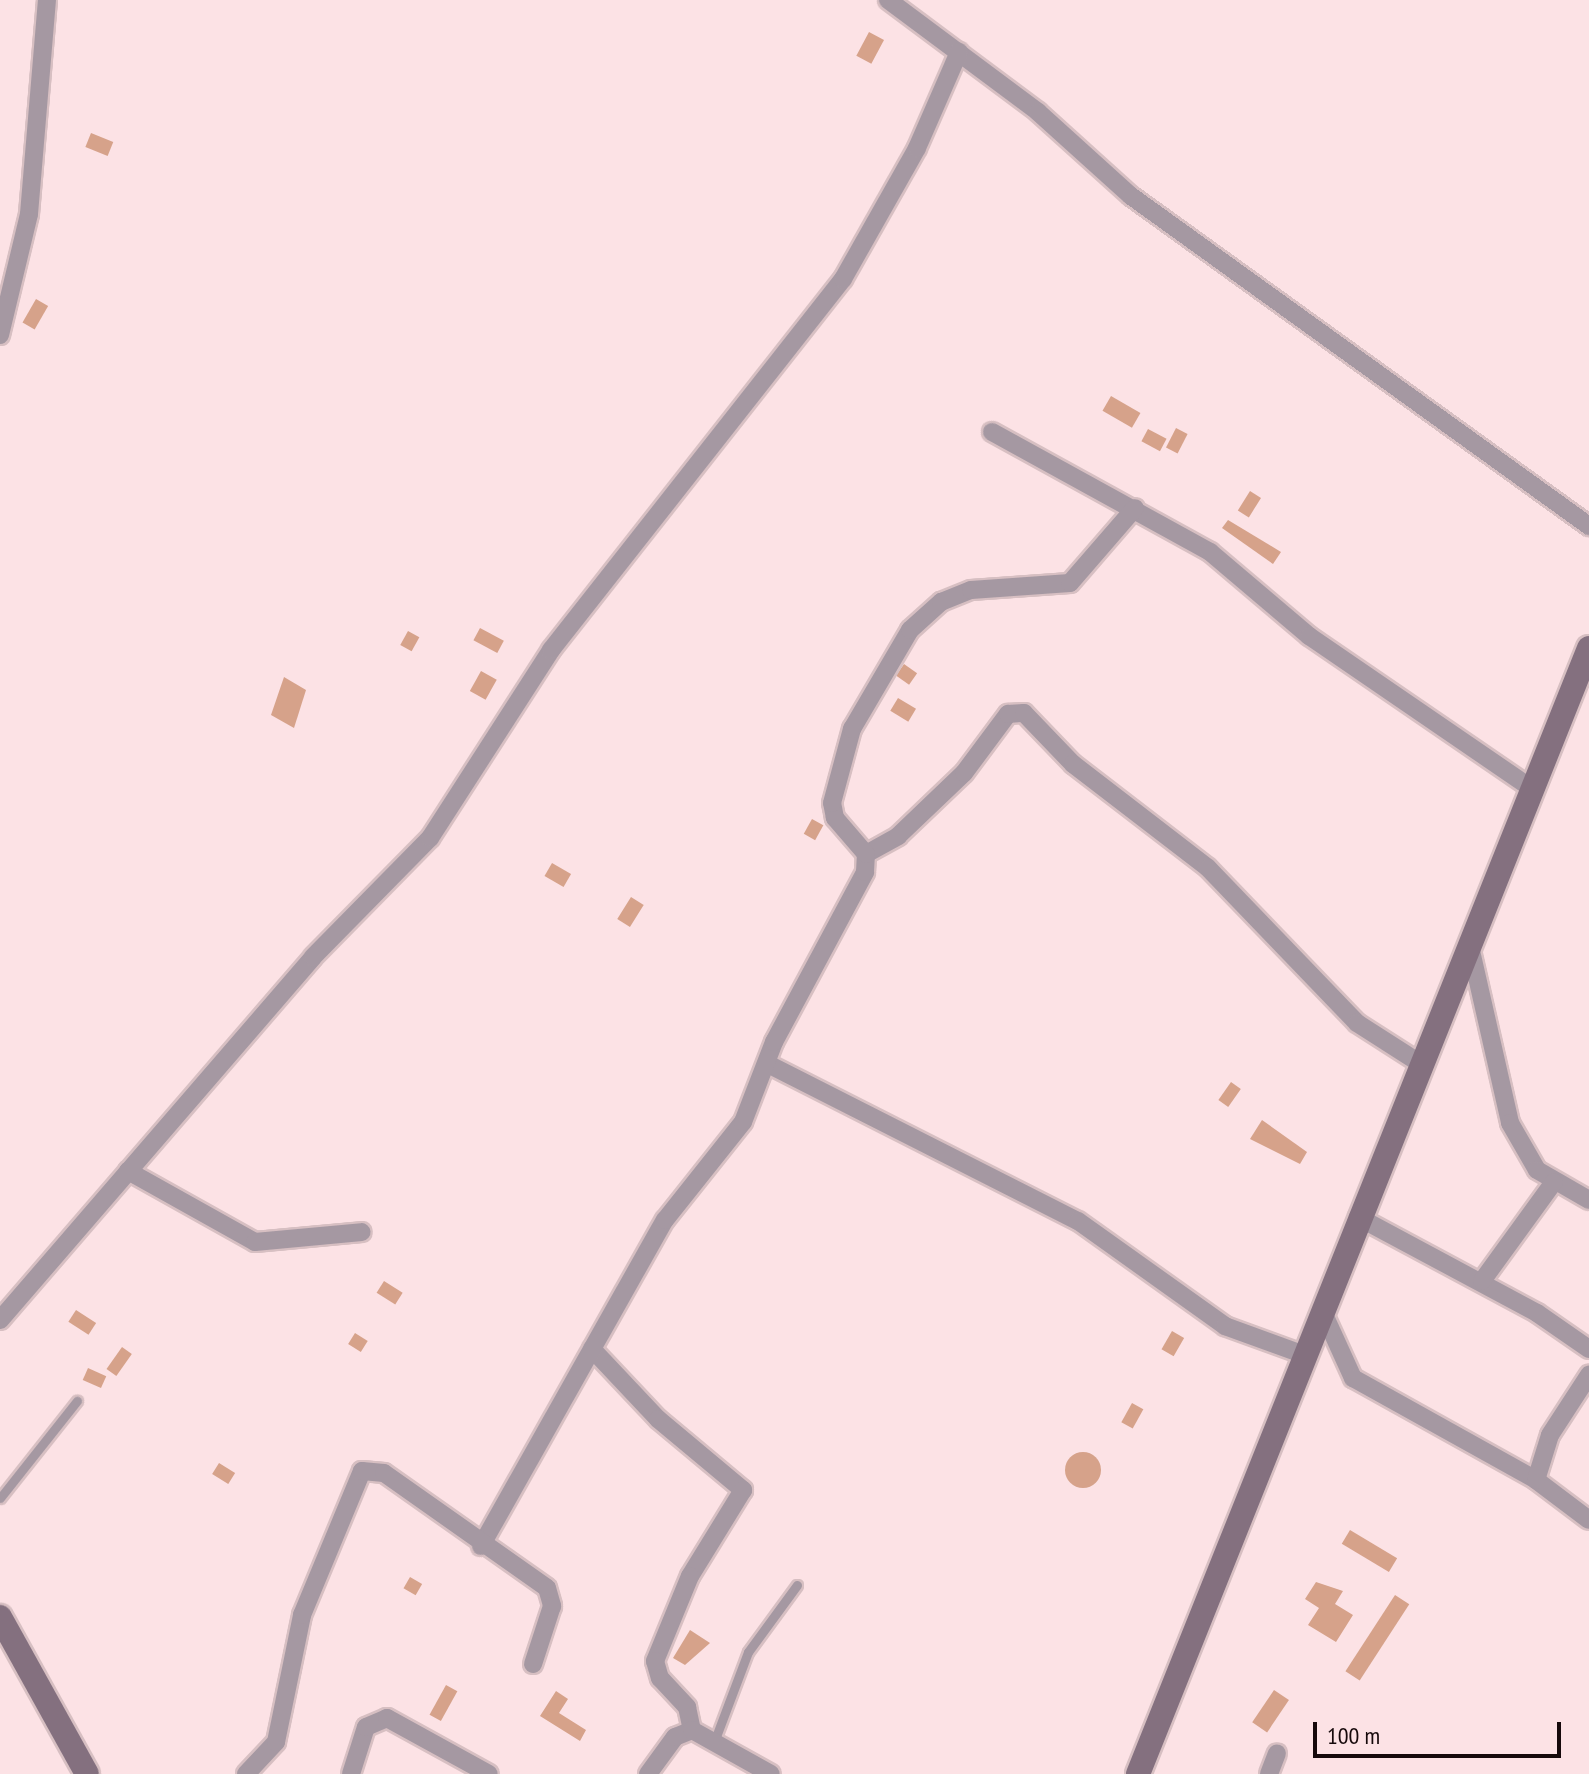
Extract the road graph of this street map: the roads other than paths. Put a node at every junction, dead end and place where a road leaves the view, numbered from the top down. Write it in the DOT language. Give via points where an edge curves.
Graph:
graph roads {
  1 [pos="47,0"];
  2 [pos="888,0"];
  3 [pos="959,52"];
  4 [pos="0,335"];
  5 [pos="992,432"];
  6 [pos="1135,508"];
  7 [pos="1589,526"];
  8 [pos="1589,648"];
  9 [pos="1531,788"];
  10 [pos="866,854"];
  11 [pos="1468,940"];
  12 [pos="768,1064"];
  13 [pos="1421,1064"];
  14 [pos="128,1171"];
  15 [pos="1554,1182"];
  16 [pos="1589,1200"];
  17 [pos="1358,1217"];
  18 [pos="362,1232"];
  19 [pos="1482,1281"];
  20 [pos="1322,1310"];
  21 [pos="0,1320"];
  22 [pos="592,1349"];
  23 [pos="1589,1349"];
  24 [pos="1302,1354"];
  25 [pos="1589,1375"];
  26 [pos="77,1401"];
  27 [pos="1536,1480"];
  28 [pos="0,1498"];
  29 [pos="1589,1520"];
  30 [pos="481,1546"];
  31 [pos="797,1585"];
  32 [pos="0,1617"];
  33 [pos="533,1664"];
  34 [pos="692,1730"];
  35 [pos="714,1742"];
  36 [pos="1277,1753"];
  37 [pos="87,1774"];
  38 [pos="246,1774"];
  39 [pos="351,1774"];
  40 [pos="489,1774"];
  41 [pos="648,1774"];
  42 [pos="771,1774"];
  43 [pos="1138,1774"];
  44 [pos="1269,1774"];
  1 -- 4 [label="street" via="29,214"];
  2 -- 3 [label="street"];
  3 -- 7 [label="street" via="1131,196"];
  3 -- 14 [label="street" via="917,148 843,279 551,650 430,838 313,957"];
  5 -- 6 [label="street"];
  6 -- 9 [label="street" via="1210,552 1309,636"];
  6 -- 10 [label="street" via="1070,583 971,590 941,602 910,630 852,729 832,803 835,818"];
  8 -- 9 [label="main road"];
  9 -- 11 [label="main road"];
  10 -- 12 [label="street" via="865,872"];
  10 -- 13 [label="street" via="909,827 964,773 1008,714 1024,713 1073,764 1208,868 1357,1023"];
  11 -- 13 [label="main road"];
  11 -- 15 [label="street" via="1498,1091 1537,1170"];
  12 -- 22 [label="street" via="743,1122 674,1206"];
  12 -- 24 [label="street" via="1078,1221 1225,1326"];
  13 -- 17 [label="main road"];
  14 -- 18 [label="street" via="255,1242"];
  14 -- 21 [label="street"];
  15 -- 16 [label="street"];
  15 -- 19 [label="street"];
  17 -- 19 [label="street"];
  17 -- 20 [label="main road"];
  19 -- 23 [label="street"];
  20 -- 24 [label="main road"];
  20 -- 27 [label="street" via="1353,1378"];
  22 -- 30 [label="street"];
  22 -- 34 [label="street" via="658,1419 743,1490 690,1576 655,1661 660,1678 687,1707"];
  24 -- 43 [label="main road"];
  25 -- 27 [label="street" via="1550,1435"];
  26 -- 28 [label="lane"];
  27 -- 29 [label="street"];
  30 -- 33 [label="street" via="550,1593"];
  30 -- 38 [label="street" via="384,1473 357,1476 302,1615 276,1742"];
  31 -- 35 [label="lane" via="748,1652"];
  32 -- 37 [label="main road"];
  34 -- 35 [label="street"];
  34 -- 41 [label="street" via="675,1737"];
  35 -- 42 [label="street"];
  36 -- 44 [label="street"];
  39 -- 40 [label="street" via="366,1727 387,1718"];
}
